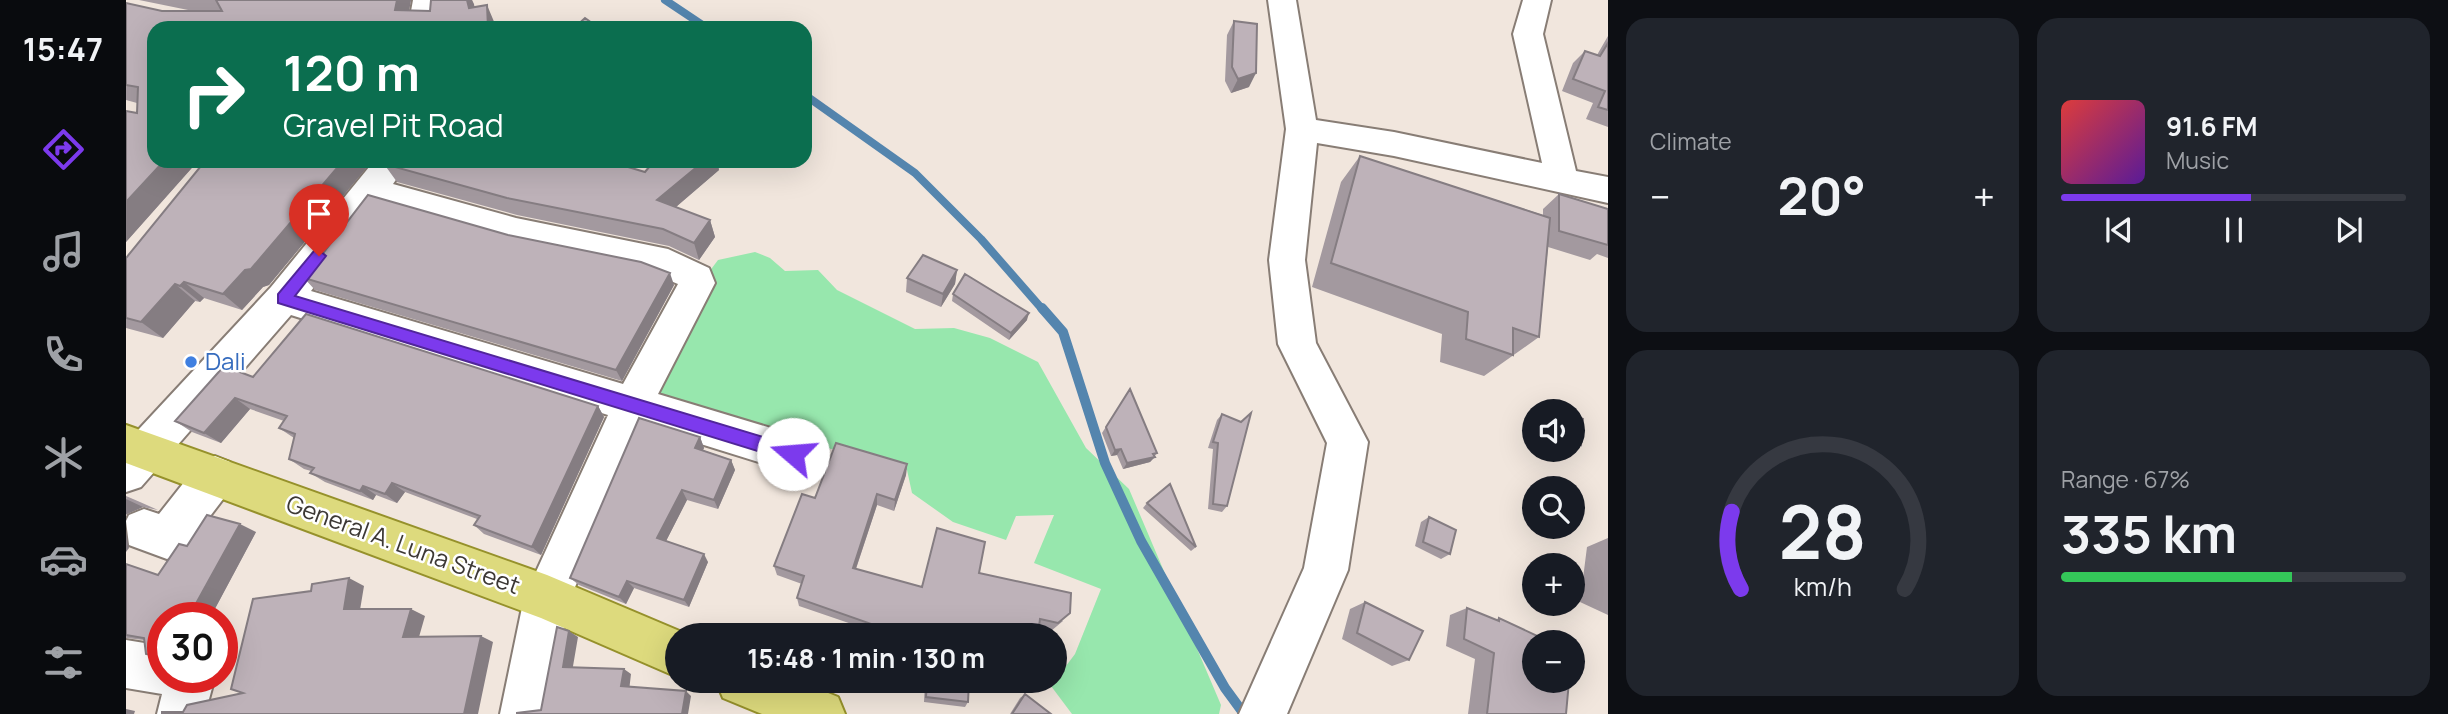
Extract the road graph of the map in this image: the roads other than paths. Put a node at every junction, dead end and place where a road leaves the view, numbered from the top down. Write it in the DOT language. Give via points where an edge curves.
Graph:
graph roads {
  1 [pos="427,0"];
  2 [pos="1282,0"];
  3 [pos="1537,0"];
  4 [pos="424,21"];
  5 [pos="1302,129"];
  6 [pos="388,168"];
  7 [pos="1560,179"];
  8 [pos="1608,190"];
  9 [pos="371,191"];
  10 [pos="284,299"];
  11 [pos="633,403"];
  12 [pos="793,454"];
  13 [pos="133,456"];
  14 [pos="215,476"];
  15 [pos="144,530"];
  16 [pos="547,598"];
  17 [pos="665,649"];
  18 [pos="126,664"];
  19 [pos="147,667"];
  20 [pos="187,693"];
  21 [pos="1270,693"];
  22 [pos="751,694"];
  23 [pos="181,714"];
  24 [pos="524,714"];
  25 [pos="821,714"];
  1 -- 4 [label="street"];
  2 -- 5 [label="street"];
  3 -- 7 [label="street" via="1528,34"];
  5 -- 7 [label="street"];
  5 -- 21 [label="street" via="1287,260 1297,344 1348,442 1326,569"];
  6 -- 9 [label="street"];
  7 -- 8 [label="street"];
  9 -- 10 [label="street"];
  9 -- 11 [label="street" via="536,236 628,253 692,273 697,283"];
  10 -- 11 [label="street"];
  10 -- 13 [label="street"];
  11 -- 12 [label="street"];
  11 -- 16 [label="street"];
  13 -- 14 [label="main road, General A. Luna Street"];
  14 -- 15 [label="street" via="167,538"];
  14 -- 16 [label="main road, General A. Luna Street"];
  16 -- 17 [label="main road, General A. Luna Street"];
  16 -- 24 [label="street"];
  18 -- 19 [label="street"];
  20 -- 23 [label="street"];
  22 -- 25 [label="main road"];
}
